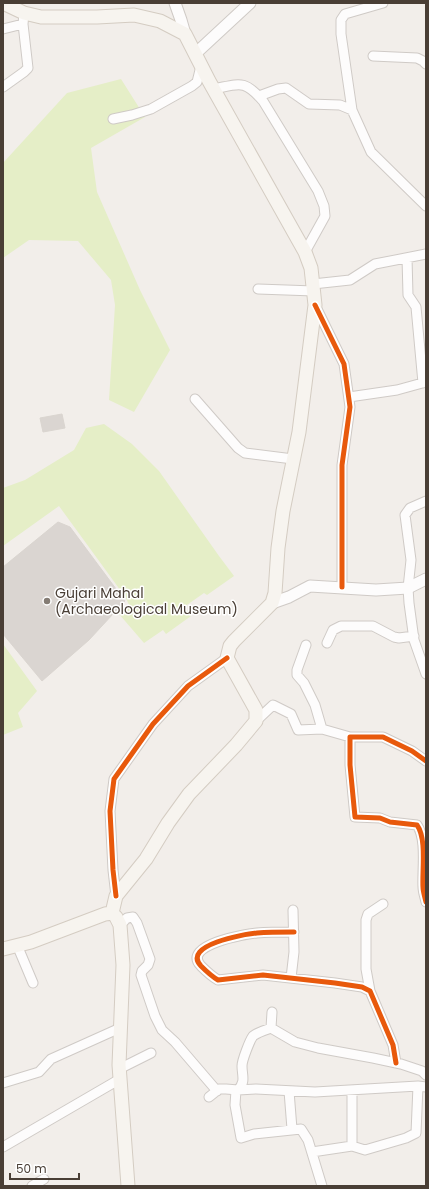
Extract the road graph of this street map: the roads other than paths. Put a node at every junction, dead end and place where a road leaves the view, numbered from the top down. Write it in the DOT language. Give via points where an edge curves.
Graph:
graph roads {
  1 [pos="3,3"];
  2 [pos="175,3"];
  3 [pos="250,3"];
  4 [pos="383,3"];
  5 [pos="24,18"];
  6 [pos="3,30"];
  7 [pos="184,34"];
  8 [pos="195,54"];
  9 [pos="373,56"];
  10 [pos="426,64"];
  11 [pos="201,66"];
  12 [pos="3,87"];
  13 [pos="213,89"];
  14 [pos="259,96"];
  15 [pos="352,110"];
  16 [pos="113,119"];
  17 [pos="426,206"];
  18 [pos="305,252"];
  19 [pos="426,254"];
  20 [pos="407,258"];
  21 [pos="313,287"];
  22 [pos="258,289"];
  23 [pos="315,305"];
  24 [pos="424,382"];
  25 [pos="349,396"];
  26 [pos="195,399"];
  27 [pos="293,460"];
  28 [pos="426,501"];
  29 [pos="426,579"];
  30 [pos="342,587"];
  31 [pos="408,588"];
  32 [pos="272,603"];
  33 [pos="414,636"];
  34 [pos="327,643"];
  35 [pos="306,645"];
  36 [pos="227,658"];
  37 [pos="426,674"];
  38 [pos="256,721"];
  39 [pos="322,729"];
  40 [pos="350,738"];
  41 [pos="426,761"];
  42 [pos="116,896"];
  43 [pos="426,902"];
  44 [pos="383,904"];
  45 [pos="293,910"];
  46 [pos="112,913"];
  47 [pos="120,925"];
  48 [pos="294,932"];
  49 [pos="17,945"];
  50 [pos="3,949"];
  51 [pos="291,978"];
  52 [pos="33,983"];
  53 [pos="370,991"];
  54 [pos="272,1012"];
  55 [pos="120,1028"];
  56 [pos="271,1028"];
  57 [pos="151,1053"];
  58 [pos="396,1063"];
  59 [pos="120,1074"];
  60 [pos="426,1075"];
  61 [pos="3,1083"];
  62 [pos="422,1086"];
  63 [pos="237,1090"];
  64 [pos="217,1091"];
  65 [pos="352,1091"];
  66 [pos="289,1092"];
  67 [pos="209,1097"];
  68 [pos="292,1129"];
  69 [pos="352,1146"];
  70 [pos="3,1147"];
  71 [pos="312,1152"];
  72 [pos="44,1179"];
  73 [pos="32,1186"];
  74 [pos="128,1186"];
  75 [pos="322,1186"];
  1 -- 5 [label="main road"];
  2 -- 7 [label="street"];
  3 -- 8 [label="street"];
  4 -- 15 [label="street" via="345,14 341,20"];
  5 -- 6 [label="street"];
  5 -- 7 [label="main road" via="33,15 50,18 134,15 160,21"];
  5 -- 12 [label="street" via="28,68"];
  7 -- 8 [label="main road"];
  8 -- 11 [label="main road"];
  9 -- 10 [label="street" via="417,58"];
  11 -- 13 [label="main road"];
  11 -- 16 [label="street" via="197,82 192,86 151,109"];
  13 -- 14 [label="street" via="246,85"];
  13 -- 18 [label="main road"];
  14 -- 15 [label="street" via="286,88 309,104 340,105"];
  14 -- 18 [label="street" via="318,191 324,206 325,216"];
  15 -- 17 [label="street" via="371,152"];
  18 -- 21 [label="main road" via="312,268"];
  19 -- 20 [label="street"];
  20 -- 21 [label="street" via="375,264 350,280"];
  20 -- 24 [label="street" via="408,295 416,308"];
  21 -- 22 [label="street"];
  21 -- 23 [label="main road"];
  23 -- 25 [label="street" via="344,364"];
  23 -- 27 [label="main road" via="304,400"];
  24 -- 25 [label="street" via="398,390"];
  25 -- 30 [label="street" via="350,407 342,465"];
  26 -- 27 [label="street" via="245,453"];
  27 -- 32 [label="main road" via="283,511"];
  28 -- 31 [label="street" via="410,508 405,515 411,560"];
  29 -- 31 [label="street"];
  30 -- 31 [label="street" via="376,590"];
  30 -- 32 [label="street" via="310,586"];
  31 -- 33 [label="street"];
  32 -- 36 [label="main road" via="234,641"];
  33 -- 34 [label="street" via="394,637 373,626 341,626 333,630"];
  33 -- 37 [label="street"];
  35 -- 39 [label="street" via="297,675 304,683"];
  36 -- 38 [label="main road" via="256,710"];
  36 -- 42 [label="street" via="188,686 153,724 114,779 110,811"];
  38 -- 39 [label="street" via="274,705 291,714 298,730"];
  38 -- 42 [label="main road" via="189,794 146,859"];
  39 -- 40 [label="street"];
  40 -- 41 [label="street" via="383,738 412,751"];
  40 -- 43 [label="street" via="355,817 380,818 390,822 417,825 421,830 423,888"];
  42 -- 46 [label="main road"];
  44 -- 53 [label="street" via="368,914 366,920 366,969"];
  45 -- 48 [label="street"];
  46 -- 47 [label="main road"];
  46 -- 49 [label="main road"];
  47 -- 55 [label="main road" via="123,965"];
  47 -- 64 [label="street" via="132,917 137,923 150,959 141,975 146,994 162,1030"];
  48 -- 51 [label="street"];
  48 -- 51 [label="street" via="256,933 219,941 204,948 197,957 198,963 218,980 263,975"];
  49 -- 50 [label="main road"];
  49 -- 52 [label="street"];
  51 -- 53 [label="street" via="362,987"];
  53 -- 58 [label="street" via="393,1045"];
  54 -- 56 [label="street"];
  55 -- 59 [label="main road"];
  55 -- 61 [label="street" via="51,1059 39,1072"];
  56 -- 58 [label="street" via="295,1042"];
  56 -- 63 [label="street" via="252,1037 243,1058 242,1085"];
  57 -- 59 [label="street"];
  58 -- 60 [label="street" via="422,1071"];
  59 -- 70 [label="street"];
  59 -- 74 [label="main road"];
  62 -- 65 [label="street"];
  62 -- 69 [label="street" via="416,1133 365,1150"];
  63 -- 64 [label="street"];
  63 -- 66 [label="street"];
  63 -- 68 [label="street" via="236,1105 241,1138"];
  64 -- 67 [label="street"];
  65 -- 66 [label="street"];
  65 -- 69 [label="street"];
  66 -- 68 [label="street"];
  68 -- 71 [label="street" via="301,1129"];
  69 -- 71 [label="street"];
  71 -- 75 [label="street"];
  72 -- 73 [label="street"];
}
